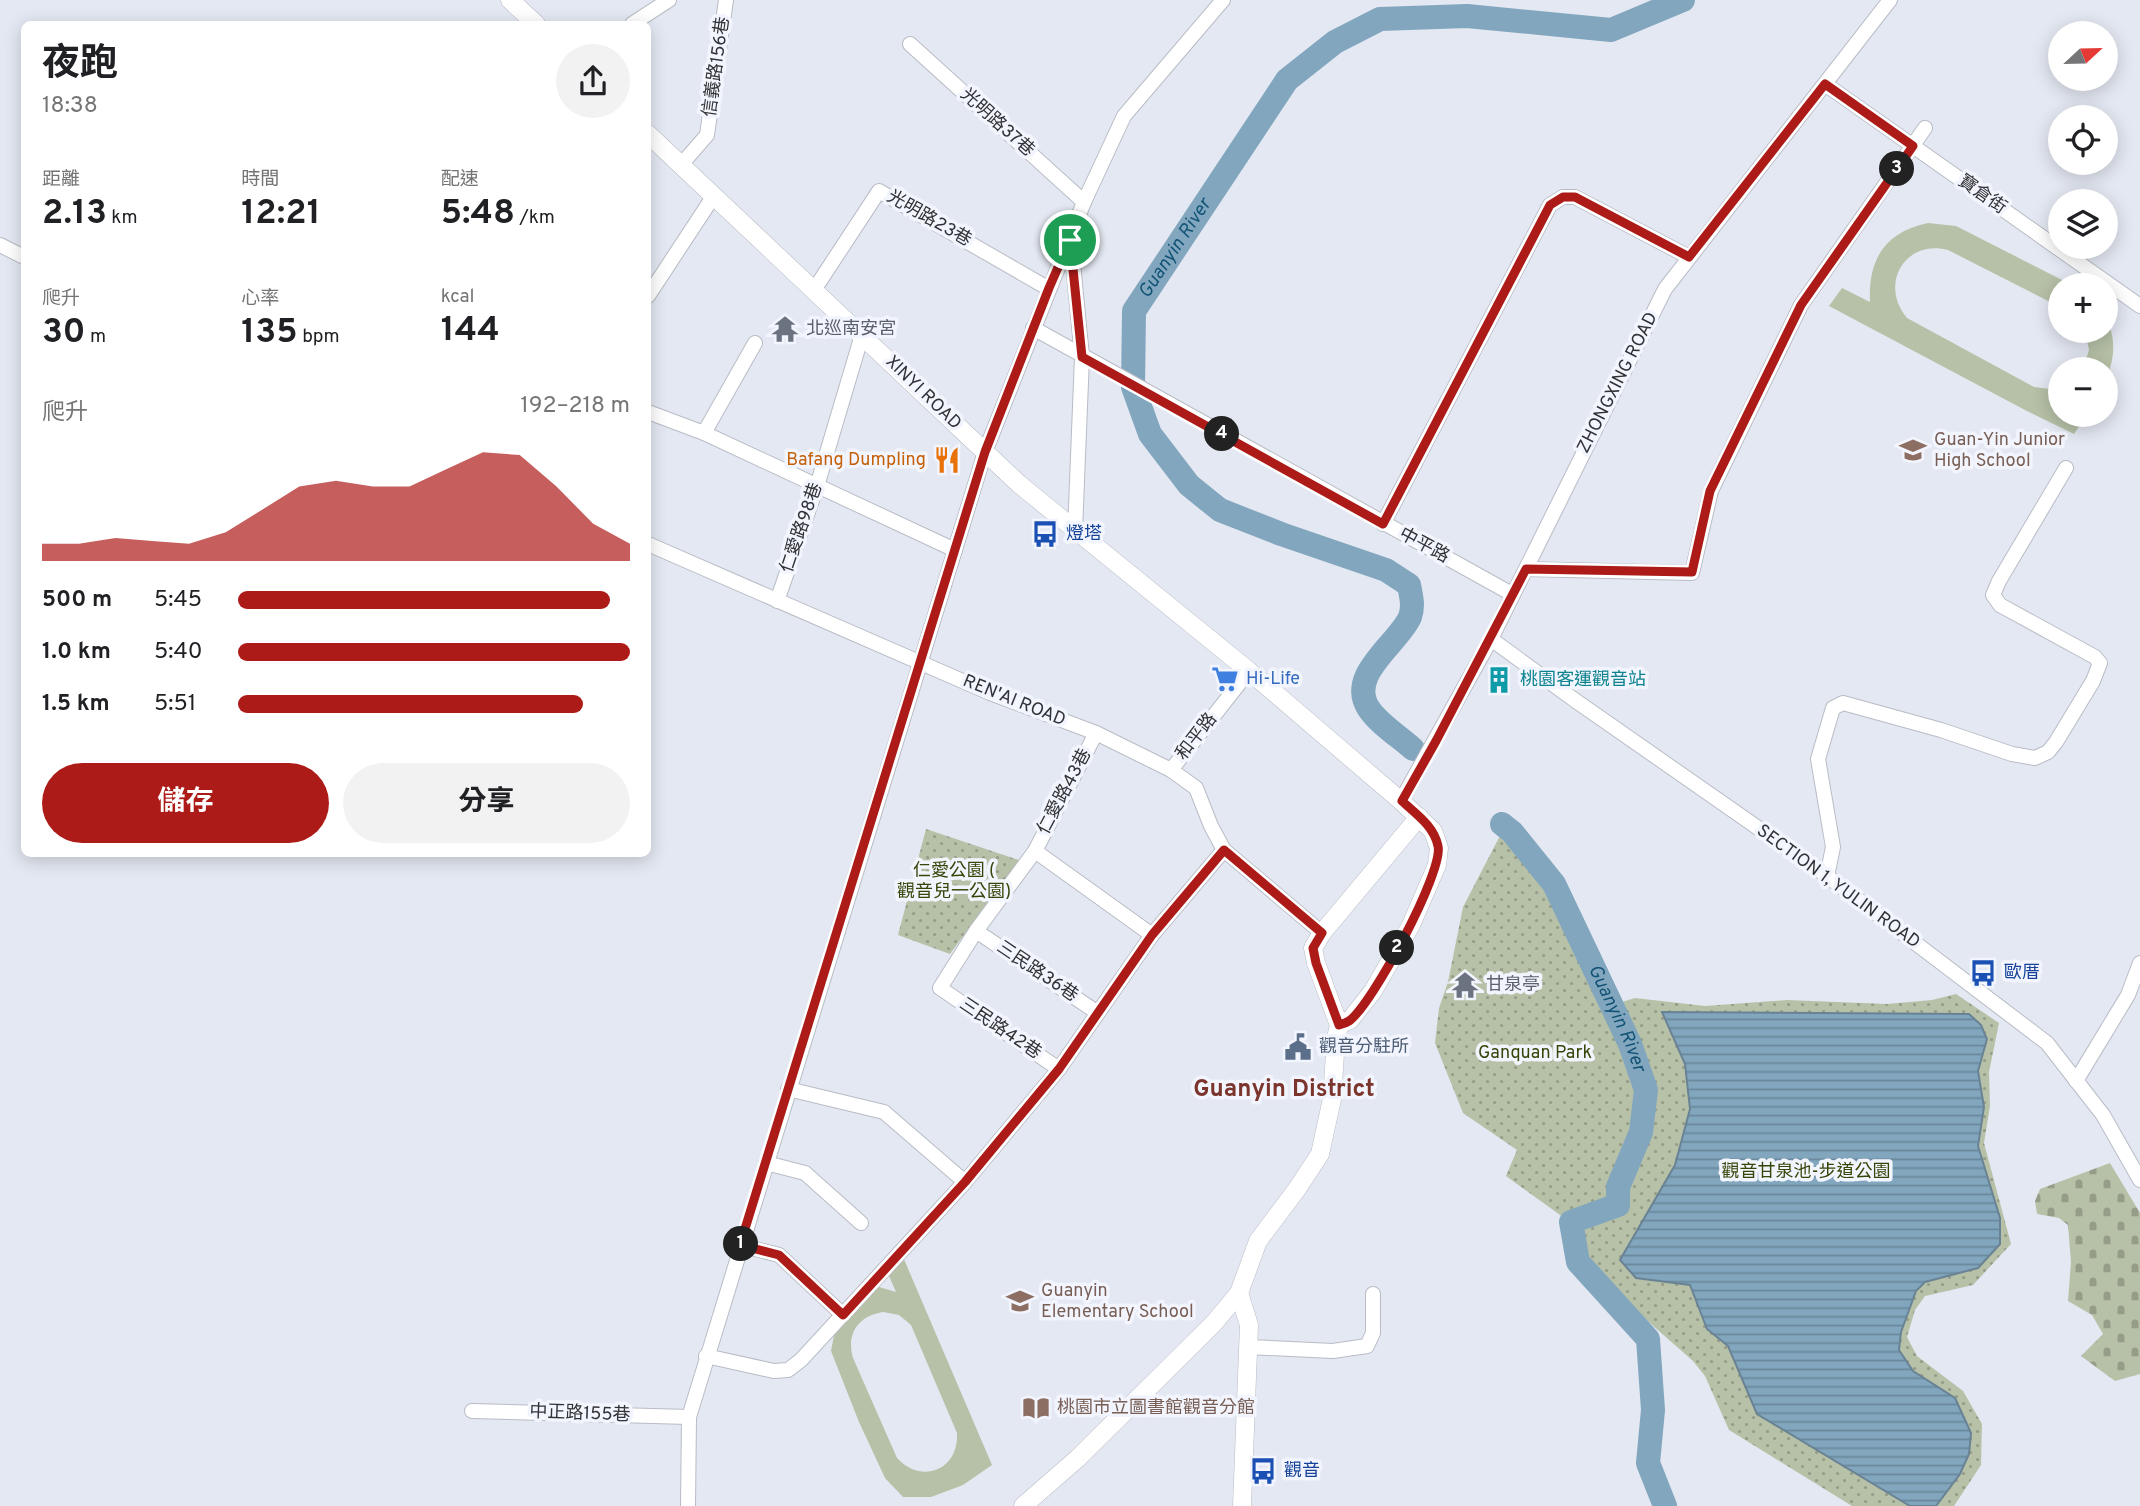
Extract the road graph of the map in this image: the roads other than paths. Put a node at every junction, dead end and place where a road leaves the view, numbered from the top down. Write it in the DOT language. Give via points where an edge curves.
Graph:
graph roads {
  1 [pos="510,0"];
  2 [pos="669,0"];
  3 [pos="726,0"];
  4 [pos="1223,0"];
  5 [pos="1890,0"];
  6 [pos="533,21"];
  7 [pos="637,21"];
  8 [pos="910,44"];
  9 [pos="1825,84"];
  10 [pos="1925,128"];
  11 [pos="651,137"];
  12 [pos="1913,146"];
  13 [pos="680,166"];
  14 [pos="713,197"];
  15 [pos="1084,202"];
  16 [pos="1070,240"];
  17 [pos="0,245"];
  18 [pos="21,256"];
  19 [pos="1689,257"];
  20 [pos="1045,286"];
  21 [pos="814,290"];
  22 [pos="651,291"];
  23 [pos="2140,306"];
  24 [pos="1033,328"];
  25 [pos="862,335"];
  26 [pos="755,343"];
  27 [pos="1082,357"];
  28 [pos="651,413"];
  29 [pos="704,433"];
  30 [pos="985,452"];
  31 [pos="2066,468"];
  32 [pos="817,486"];
  33 [pos="1383,524"];
  34 [pos="1075,530"];
  35 [pos="651,545"];
  36 [pos="955,550"];
  37 [pos="1526,569"];
  38 [pos="1512,594"];
  39 [pos="777,601"];
  40 [pos="1491,639"];
  41 [pos="920,663"];
  42 [pos="1249,671"];
  43 [pos="1096,733"];
  44 [pos="1171,770"];
  45 [pos="1402,801"];
  46 [pos="1419,817"];
  47 [pos="1224,850"];
  48 [pos="1035,851"];
  49 [pos="1827,876"];
  50 [pos="976,931"];
  51 [pos="1322,933"];
  52 [pos="1152,935"];
  53 [pos="2140,963"];
  54 [pos="1098,1013"];
  55 [pos="1339,1025"];
  56 [pos="1059,1069"];
  57 [pos="2076,1081"];
  58 [pos="788,1089"];
  59 [pos="766,1163"];
  60 [pos="2140,1180"];
  61 [pos="965,1182"];
  62 [pos="861,1223"];
  63 [pos="740,1245"];
  64 [pos="1239,1293"];
  65 [pos="1373,1294"];
  66 [pos="843,1315"];
  67 [pos="1248,1347"];
  68 [pos="706,1356"];
  69 [pos="472,1411"];
  70 [pos="689,1417"];
  71 [pos="688,1506"];
  72 [pos="1023,1506"];
  73 [pos="1242,1506"];
  1 -- 6 [label="main road"];
  2 -- 7 [label="street"];
  3 -- 13 [label="street, 信義路156巷" via="707,135"];
  4 -- 15 [label="street" via="1124,116"];
  5 -- 9 [label="street, ZHONGXING ROAD"];
  8 -- 15 [label="street, 光明路37巷"];
  9 -- 12 [label="street, 寶倉街"];
  9 -- 19 [label="street, ZHONGXING ROAD"];
  10 -- 12 [label="street"];
  11 -- 13 [label="main road, XINYI ROAD"];
  12 -- 23 [label="street, 寶倉街"];
  12 -- 37 [label="street" via="1801,305 1710,491 1692,572"];
  13 -- 14 [label="main road, XINYI ROAD"];
  14 -- 21 [label="main road, XINYI ROAD"];
  14 -- 22 [label="street"];
  15 -- 16 [label="street"];
  16 -- 24 [label="street"];
  16 -- 27 [label="street"];
  17 -- 18 [label="street"];
  19 -- 33 [label="street, 中平路" via="1575,197 1563,197 1550,205"];
  19 -- 37 [label="street, ZHONGXING ROAD" via="1665,289"];
  20 -- 21 [label="street, 光明路23巷" via="879,191"];
  21 -- 25 [label="main road, XINYI ROAD"];
  24 -- 27 [label="street"];
  24 -- 30 [label="street"];
  25 -- 30 [label="main road, XINYI ROAD"];
  25 -- 32 [label="street, 仁愛路98巷"];
  26 -- 29 [label="street"];
  27 -- 33 [label="street"];
  27 -- 34 [label="street"];
  28 -- 29 [label="street"];
  29 -- 32 [label="street"];
  30 -- 34 [label="main road, XINYI ROAD"];
  30 -- 36 [label="street"];
  31 -- 49 [label="street" via="1993,594 2000,606 2095,657 2099,663 2093,681 2048,752 2035,758 1843,703 1833,708 1818,759 1833,846"];
  32 -- 36 [label="street"];
  32 -- 39 [label="street, 仁愛路98巷"];
  33 -- 38 [label="street, 中平路"];
  34 -- 42 [label="main road, XINYI ROAD"];
  35 -- 39 [label="street, REN'AI ROAD"];
  36 -- 41 [label="street"];
  37 -- 38 [label="street, ZHONGXING ROAD"];
  38 -- 40 [label="street, ZHONGXING ROAD"];
  39 -- 41 [label="street, REN'AI ROAD"];
  40 -- 45 [label="street, ZHONGXING ROAD"];
  40 -- 49 [label="street, SECTION 1, YULIN ROAD"];
  41 -- 43 [label="street, REN'AI ROAD"];
  41 -- 58 [label="street"];
  42 -- 44 [label="street, 和平路"];
  42 -- 45 [label="main road, XINYI ROAD"];
  43 -- 44 [label="street, REN'AI ROAD"];
  43 -- 48 [label="street, 仁愛路43巷"];
  44 -- 47 [label="street, REN'AI ROAD" via="1196,788"];
  45 -- 46 [label="main road, XINYI ROAD"];
  46 -- 51 [label="main road"];
  46 -- 55 [label="main road, XINYI ROAD" via="1433,831 1439,848 1437,865 1380,981 1350,1020"];
  47 -- 51 [label="street, REN'AI ROAD"];
  47 -- 52 [label="street"];
  48 -- 50 [label="street, 三民路42巷"];
  48 -- 52 [label="street"];
  49 -- 57 [label="street, SECTION 1, YULIN ROAD" via="2047,1043"];
  50 -- 54 [label="street, 三民路36巷"];
  50 -- 56 [label="street, 三民路42巷" via="940,988"];
  51 -- 55 [label="main road" via="1313,951"];
  52 -- 54 [label="street"];
  53 -- 57 [label="street" via="2128,995"];
  54 -- 56 [label="street"];
  55 -- 64 [label="main road" via="1332,1099 1320,1154 1258,1241"];
  56 -- 61 [label="street"];
  57 -- 60 [label="street, SECTION 1, YULIN ROAD" via="2103,1115"];
  58 -- 59 [label="street"];
  58 -- 61 [label="street" via="884,1112"];
  59 -- 62 [label="street" via="805,1173"];
  59 -- 63 [label="street"];
  61 -- 66 [label="street"];
  63 -- 66 [label="street" via="779,1255"];
  63 -- 68 [label="street"];
  64 -- 67 [label="main road" via="1249,1325"];
  64 -- 72 [label="main road" via="1107,1429"];
  65 -- 67 [label="street" via="1373,1333 1367,1346 1333,1352"];
  66 -- 68 [label="street" via="788,1370"];
  67 -- 73 [label="main road"];
  68 -- 70 [label="street"];
  69 -- 70 [label="street, 中正路155巷"];
  70 -- 71 [label="street"];
}
